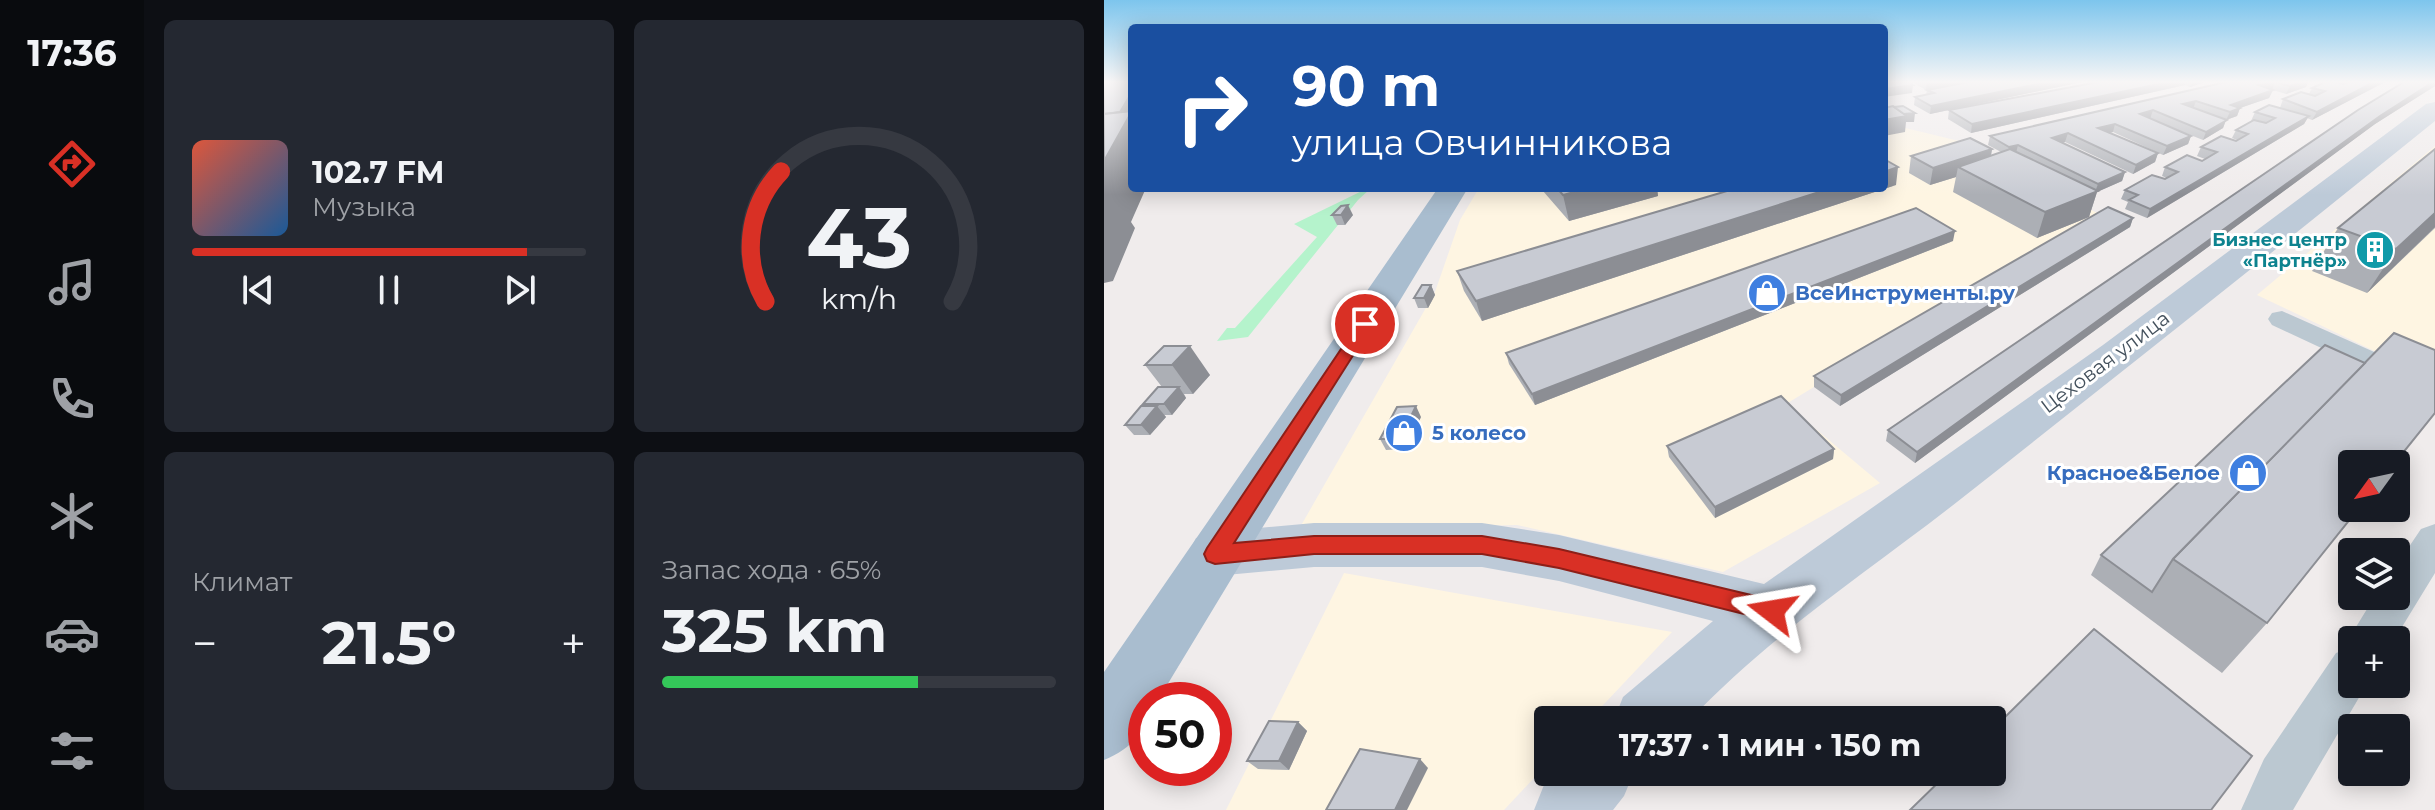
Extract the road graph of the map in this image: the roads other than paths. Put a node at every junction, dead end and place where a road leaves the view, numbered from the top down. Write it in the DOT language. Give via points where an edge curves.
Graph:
graph roads {
  1 [pos="2426,120"];
  2 [pos="1450,192"];
  3 [pos="2282,319"];
  4 [pos="2435,391"];
  5 [pos="2435,540"];
  6 [pos="1215,554"];
  7 [pos="1772,611"];
  8 [pos="2379,626"];
  9 [pos="2338,690"];
  10 [pos="1659,706"];
  11 [pos="1104,728"];
  12 [pos="1589,786"];
  13 [pos="1569,810"];
  14 [pos="2267,810"];
  1 -- 7 [label="main road, Цеховая улица"];
  2 -- 6 [label="main road"];
  3 -- 4 [label="street"];
  5 -- 8 [label="street"];
  6 -- 7 [label="main road" via="1314,545 1482,545 1559,558"];
  6 -- 11 [label="main road"];
  7 -- 10 [label="main road, Цеховая улица"];
  9 -- 14 [label="street"];
  12 -- 13 [label="main road"];
}
